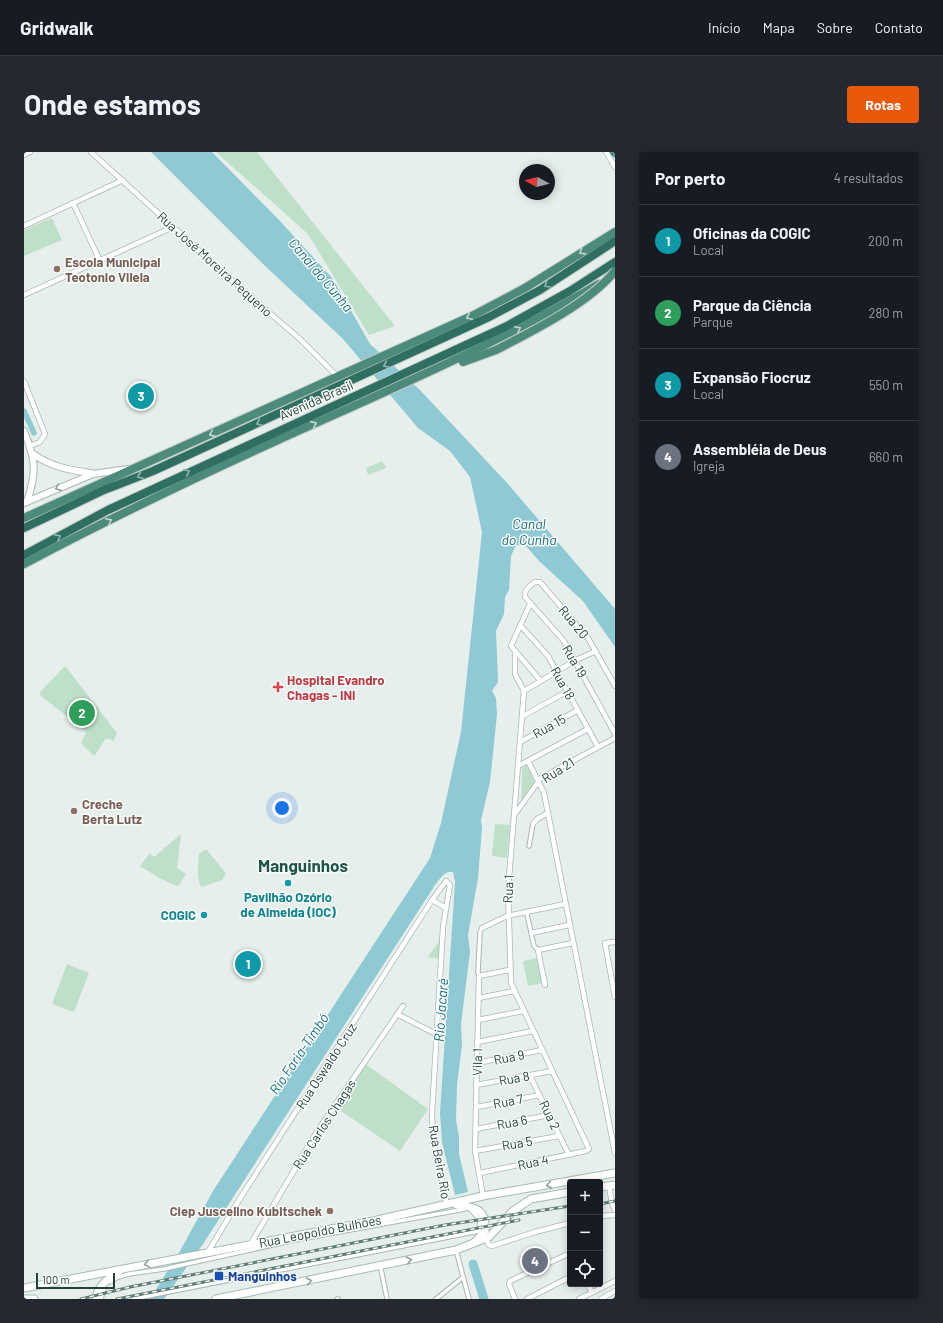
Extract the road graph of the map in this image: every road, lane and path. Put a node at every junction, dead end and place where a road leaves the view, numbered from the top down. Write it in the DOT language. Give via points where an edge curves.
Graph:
graph roads {
  1 [pos="30,152"];
  2 [pos="91,152"];
  3 [pos="606,152"];
  4 [pos="24,155"];
  5 [pos="615,167"];
  6 [pos="123,180"];
  7 [pos="73,203"];
  8 [pos="24,226"];
  9 [pos="173,227"];
  10 [pos="615,230"];
  11 [pos="615,241"];
  12 [pos="100,261"];
  13 [pos="615,262"];
  14 [pos="615,271"];
  15 [pos="615,274"];
  16 [pos="24,295"];
  17 [pos="416,346"];
  18 [pos="430,373"];
  19 [pos="338,376"];
  20 [pos="24,381"];
  21 [pos="24,431"];
  22 [pos="30,446"];
  23 [pos="33,454"];
  24 [pos="143,466"];
  25 [pos="93,474"];
  26 [pos="25,503"];
  27 [pos="24,518"];
  28 [pos="24,528"];
  29 [pos="24,555"];
  30 [pos="24,564"];
  31 [pos="525,596"];
  32 [pos="530,604"];
  33 [pos="520,624"];
  34 [pos="515,651"];
  35 [pos="596,651"];
  36 [pos="576,660"];
  37 [pos="557,671"];
  38 [pos="540,680"];
  39 [pos="615,686"];
  40 [pos="524,690"];
  41 [pos="568,691"];
  42 [pos="578,710"];
  43 [pos="523,716"];
  44 [pos="588,729"];
  45 [pos="615,734"];
  46 [pos="615,738"];
  47 [pos="520,742"];
  48 [pos="598,747"];
  49 [pos="528,760"];
  50 [pos="518,766"];
  51 [pos="540,781"];
  52 [pos="548,813"];
  53 [pos="514,816"];
  54 [pos="533,824"];
  55 [pos="529,846"];
  56 [pos="446,881"];
  57 [pos="432,900"];
  58 [pos="565,904"];
  59 [pos="446,908"];
  60 [pos="528,911"];
  61 [pos="508,916"];
  62 [pos="569,925"];
  63 [pos="482,928"];
  64 [pos="531,933"];
  65 [pos="615,942"];
  66 [pos="572,944"];
  67 [pos="538,950"];
  68 [pos="509,970"];
  69 [pos="613,973"];
  70 [pos="480,976"];
  71 [pos="545,985"];
  72 [pos="514,991"];
  73 [pos="615,997"];
  74 [pos="479,998"];
  75 [pos="402,1006"];
  76 [pos="523,1011"];
  77 [pos="397,1014"];
  78 [pos="478,1020"];
  79 [pos="533,1031"];
  80 [pos="436,1034"];
  81 [pos="477,1042"];
  82 [pos="542,1050"];
  83 [pos="477,1063"];
  84 [pos="552,1070"];
  85 [pos="530,1076"];
  86 [pos="476,1085"];
  87 [pos="540,1094"];
  88 [pos="477,1107"];
  89 [pos="549,1115"];
  90 [pos="476,1129"];
  91 [pos="559,1136"];
  92 [pos="476,1151"];
  93 [pos="586,1151"];
  94 [pos="615,1153"];
  95 [pos="569,1155"];
  96 [pos="480,1173"];
  97 [pos="615,1173"];
  98 [pos="612,1185"];
  99 [pos="567,1192"];
  100 [pos="483,1196"];
  101 [pos="450,1205"];
  102 [pos="615,1210"];
  103 [pos="615,1215"];
  104 [pos="603,1216"];
  105 [pos="567,1224"];
  106 [pos="486,1240"];
  107 [pos="472,1244"];
  108 [pos="250,1245"];
  109 [pos="456,1250"];
  110 [pos="208,1252"];
  111 [pos="567,1255"];
  112 [pos="123,1269"];
  113 [pos="381,1269"];
  114 [pos="462,1278"];
  115 [pos="567,1279"];
  116 [pos="615,1281"];
  117 [pos="589,1287"];
  118 [pos="24,1288"];
  119 [pos="615,1291"];
  120 [pos="592,1292"];
  121 [pos="604,1298"];
  122 [pos="24,1299"];
  123 [pos="34,1299"];
  124 [pos="96,1299"];
  125 [pos="101,1299"];
  126 [pos="133,1299"];
  127 [pos="216,1299"];
  128 [pos="387,1299"];
  129 [pos="436,1299"];
  130 [pos="468,1299"];
  131 [pos="515,1299"];
  132 [pos="527,1299"];
  133 [pos="579,1299"];
  1 -- 4 [label="street"];
  2 -- 6 [label="street, Rua José Moreira Pequeno"];
  3 -- 5 [label="street"];
  6 -- 7 [label="street"];
  6 -- 9 [label="street, Rua José Moreira Pequeno"];
  7 -- 8 [label="street"];
  7 -- 12 [label="street"];
  9 -- 12 [label="street"];
  9 -- 19 [label="street, Rua José Moreira Pequeno" via="302,340"];
  10 -- 17 [label="highway, Avenida Brasil, one-way" via="514,294"];
  11 -- 17 [label="highway, Avenida Brasil, one-way" via="521,301"];
  12 -- 16 [label="street"];
  29 -- 13 [label="highway, Avenida Brasil, one-way" via="108,510 523,317"];
  14 -- 18 [label="highway, bridge" via="583,300 528,333 496,350"];
  18 -- 15 [label="highway, Avenida Brasil, one-way" via="554,311"];
  17 -- 19 [label="highway, Avenida Brasil"];
  17 -- 28 [label="highway, Avenida Brasil, one-way" via="353,380"];
  30 -- 18 [label="highway, Avenida Brasil, one-way" via="209,472"];
  19 -- 24 [label="highway, Avenida Brasil, one-way"];
  20 -- 22 [label="street" via="45,434 40,442"];
  21 -- 22 [label="street"];
  22 -- 23 [label="street"];
  23 -- 25 [label="street" via="59,468"];
  23 -- 26 [label="street" via="33,478"];
  24 -- 25 [label="street"];
  24 -- 27 [label="highway, Avenida Brasil"];
  25 -- 26 [label="street, one-way"];
  31 -- 32 [label="street, Rua 19"];
  31 -- 35 [label="street, Rua 20" via="525,591 531,585 540,582"];
  32 -- 33 [label="street"];
  32 -- 36 [label="street, Rua 19" via="564,641"];
  33 -- 34 [label="street" via="511,644"];
  33 -- 37 [label="street, Rua 18" via="548,656"];
  34 -- 38 [label="street"];
  34 -- 40 [label="street" via="514,674"];
  35 -- 36 [label="street"];
  35 -- 39 [label="street, Rua 20"];
  36 -- 37 [label="street"];
  36 -- 45 [label="street, Rua 19"];
  37 -- 38 [label="street"];
  37 -- 41 [label="street, Rua 18"];
  38 -- 40 [label="street"];
  40 -- 43 [label="street, Rua 1"];
  41 -- 42 [label="street, Rua 18"];
  41 -- 43 [label="street"];
  42 -- 44 [label="street, Rua 18"];
  42 -- 47 [label="street, Rua 15"];
  43 -- 47 [label="street, Rua 1"];
  44 -- 48 [label="street, Rua 18"];
  44 -- 49 [label="street"];
  46 -- 48 [label="street, Rua 21"];
  47 -- 50 [label="street, Rua 1"];
  48 -- 51 [label="street, Rua 21"];
  49 -- 50 [label="street"];
  49 -- 51 [label="street"];
  50 -- 53 [label="street, Rua 1"];
  51 -- 52 [label="street"];
  51 -- 53 [label="street, Rua 21"];
  52 -- 54 [label="street"];
  52 -- 58 [label="street"];
  53 -- 61 [label="street, Rua 1"];
  54 -- 55 [label="street"];
  56 -- 57 [label="street, Rua Oswaldo Cruz"];
  56 -- 59 [label="street, Rua Beira Rio" via="450,885"];
  57 -- 59 [label="street"];
  57 -- 110 [label="street, Rua Oswaldo Cruz"];
  58 -- 60 [label="street"];
  58 -- 62 [label="street"];
  59 -- 80 [label="street, Rua Beira Rio"];
  60 -- 61 [label="street"];
  60 -- 64 [label="street"];
  61 -- 63 [label="street"];
  61 -- 68 [label="street, Rua 1"];
  62 -- 64 [label="street"];
  62 -- 66 [label="street"];
  63 -- 70 [label="street, Vila 1" via="478,972"];
  64 -- 67 [label="street" via="534,946"];
  65 -- 69 [label="street" via="605,943"];
  66 -- 67 [label="street"];
  66 -- 94 [label="street"];
  67 -- 71 [label="street"];
  68 -- 70 [label="street"];
  68 -- 72 [label="street, Rua 1"];
  69 -- 73 [label="street"];
  70 -- 74 [label="street, Vila 1"];
  72 -- 74 [label="street"];
  72 -- 76 [label="street, Rua 1"];
  74 -- 78 [label="street, Vila 1"];
  75 -- 77 [label="street, Rua Carlos Chagas"];
  76 -- 78 [label="street"];
  76 -- 79 [label="street, Rua 1"];
  77 -- 80 [label="street"];
  77 -- 108 [label="street, Rua Carlos Chagas" via="318,1130"];
  78 -- 81 [label="street, Vila 1"];
  79 -- 81 [label="street"];
  79 -- 82 [label="street, Rua 1"];
  80 -- 101 [label="street, Rua Beira Rio" via="432,1124"];
  81 -- 83 [label="street, Vila 1"];
  82 -- 83 [label="street, Rua 9"];
  82 -- 84 [label="street, Rua 1"];
  83 -- 86 [label="street, Vila 1"];
  84 -- 85 [label="street, Rua 8"];
  84 -- 93 [label="street, Rua 1" via="588,1145 589,1149"];
  85 -- 86 [label="street, Rua 8"];
  85 -- 87 [label="street, Rua 2"];
  86 -- 88 [label="street, Vila 1"];
  87 -- 88 [label="street, Rua 7"];
  87 -- 89 [label="street, Rua 2"];
  88 -- 90 [label="street, Vila 1"];
  89 -- 90 [label="street, Rua 6"];
  89 -- 91 [label="street, Rua 2"];
  90 -- 92 [label="street, Vila 1"];
  91 -- 92 [label="street, Rua 5"];
  91 -- 95 [label="street, Rua 2"];
  92 -- 96 [label="street, Vila 1"];
  93 -- 95 [label="street, Rua 4"];
  95 -- 96 [label="street, Rua 4"];
  96 -- 100 [label="street, Vila 1"];
  97 -- 100 [label="main road, Rua Leopoldo Bulhões, one-way"];
  98 -- 102 [label="street" via="612,1203"];
  106 -- 99 [label="main road, one-way" via="525,1202 536,1197"];
  100 -- 101 [label="main road, Rua Leopoldo Bulhões"];
  101 -- 107 [label="main road" via="475,1208 482,1215 485,1231"];
  101 -- 108 [label="main road, Rua Leopoldo Bulhões"];
  103 -- 104 [label="street"];
  105 -- 106 [label="street" via="492,1246 488,1245"];
  106 -- 107 [label="main road"];
  107 -- 109 [label="main road"];
  108 -- 110 [label="main road, Rua Leopoldo Bulhões"];
  109 -- 114 [label="street"];
  127 -- 109 [label="main road, one-way"];
  110 -- 112 [label="main road, Rua Leopoldo Bulhões, one-way"];
  111 -- 131 [label="street" via="510,1281"];
  112 -- 118 [label="main road, Rua Leopoldo Bulhões"];
  112 -- 124 [label="main road" via="98,1290"];
  113 -- 128 [label="street"];
  114 -- 129 [label="street"];
  114 -- 130 [label="street"];
  115 -- 132 [label="street"];
  116 -- 120 [label="street"];
  117 -- 120 [label="street"];
  119 -- 121 [label="street"];
  120 -- 133 [label="street"];
  122 -- 123 [label="main road"];
  125 -- 126 [label="street" via="105,1286 118,1277 295,1240 467,1209 475,1213 480,1220 479,1231"];
}
